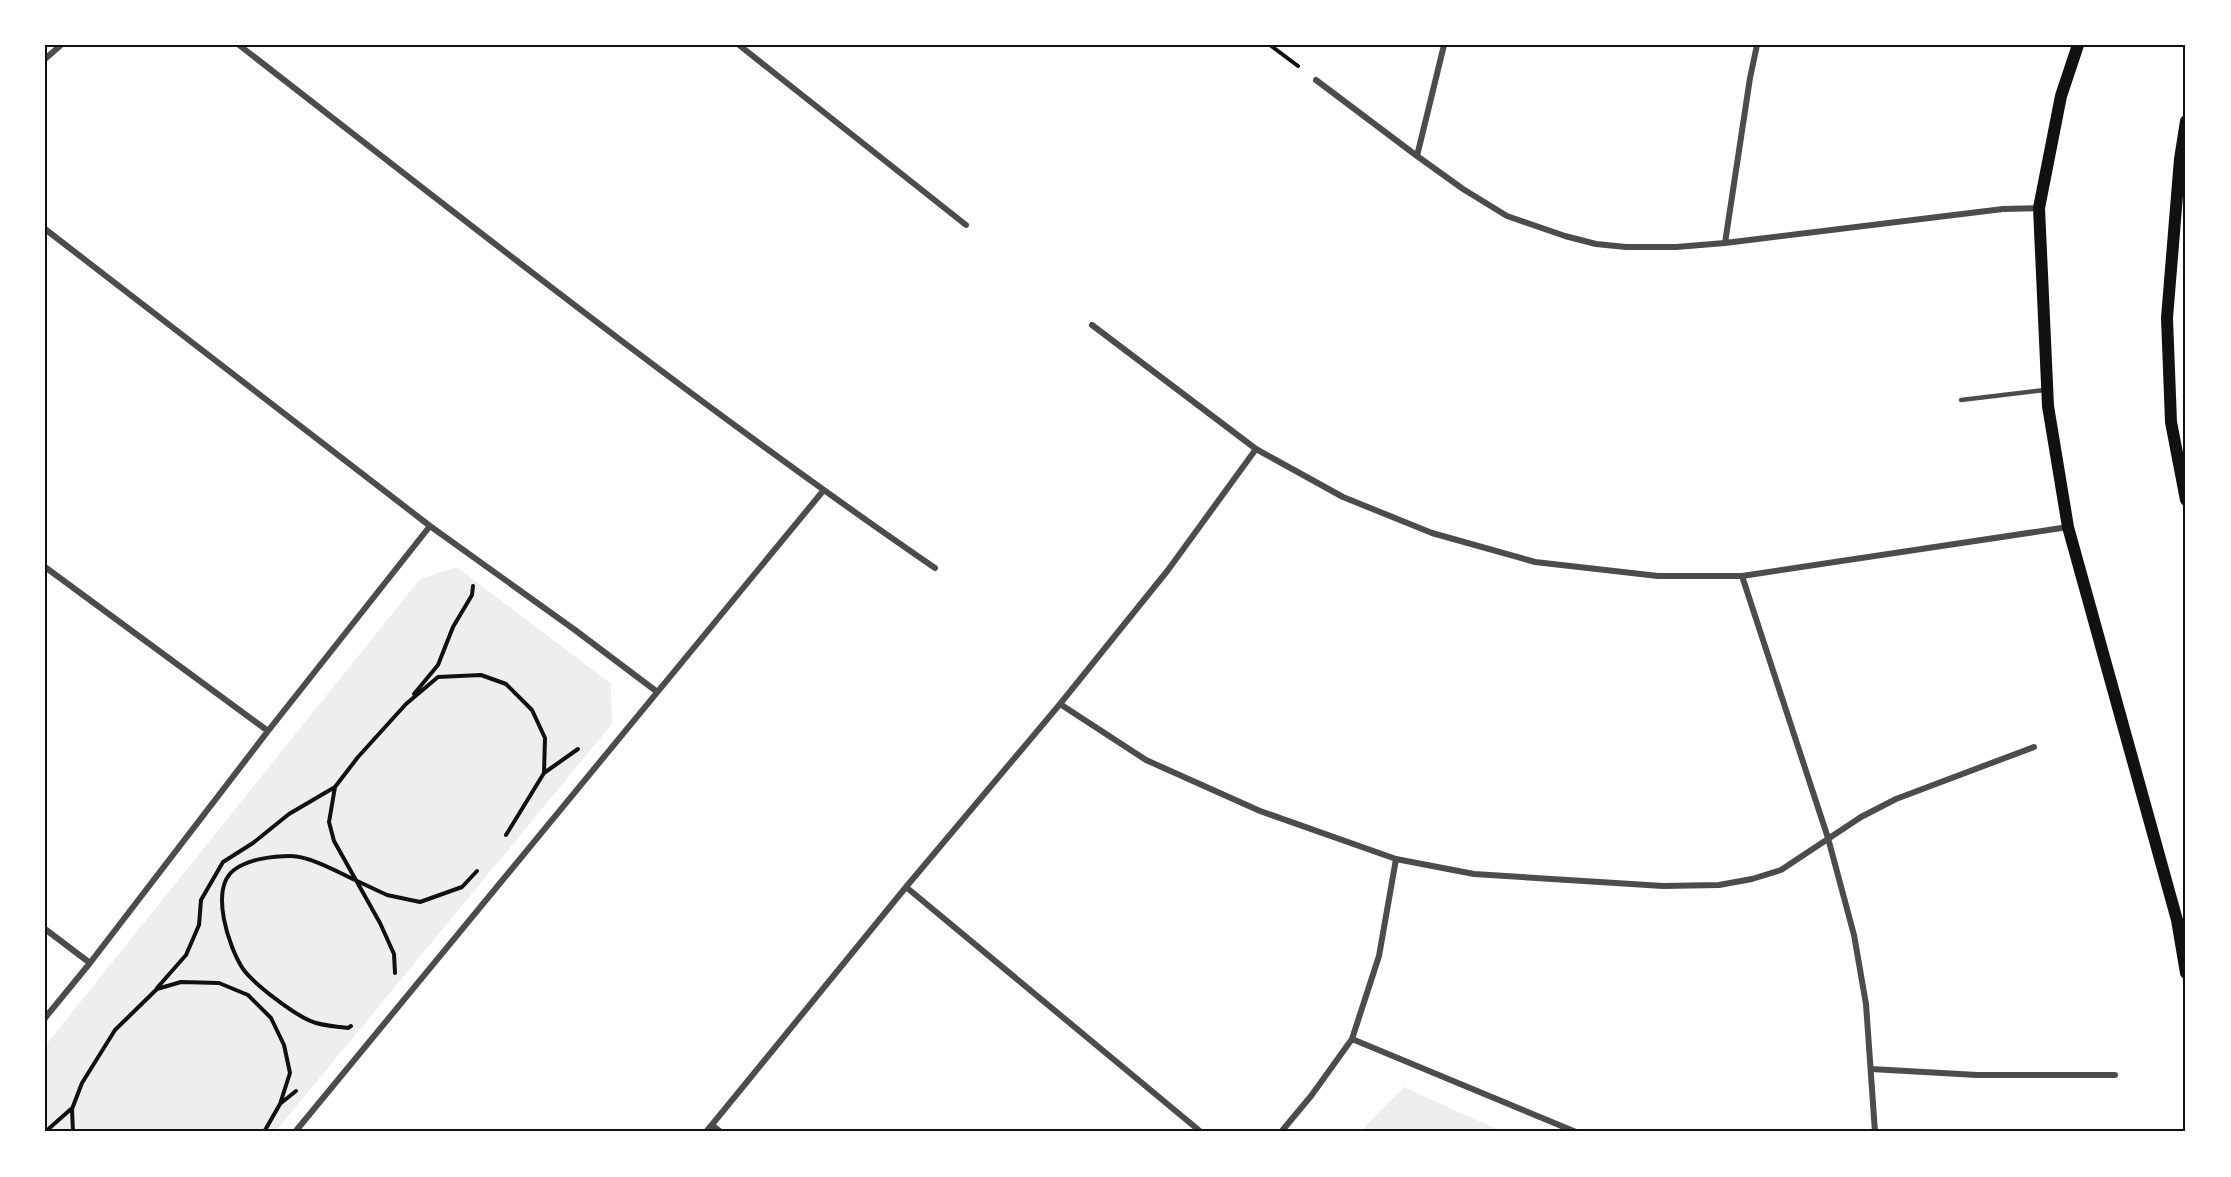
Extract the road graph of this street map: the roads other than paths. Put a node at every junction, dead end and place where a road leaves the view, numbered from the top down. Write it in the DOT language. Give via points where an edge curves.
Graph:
graph roads {
  1 [pos="61,45"];
  2 [pos="238,45"];
  3 [pos="739,45"];
  4 [pos="1444,45"];
  5 [pos="1757,45"];
  6 [pos="2078,45"];
  7 [pos="45,59"];
  8 [pos="1316,80"];
  9 [pos="2186,121"];
  10 [pos="1417,156"];
  11 [pos="2183,159"];
  12 [pos="2039,208"];
  13 [pos="966,225"];
  14 [pos="45,229"];
  15 [pos="1725,243"];
  16 [pos="1092,325"];
  17 [pos="2047,390"];
  18 [pos="1961,400"];
  19 [pos="1256,448"];
  20 [pos="823,491"];
  21 [pos="2186,500"];
  22 [pos="430,526"];
  23 [pos="2068,527"];
  24 [pos="45,567"];
  25 [pos="935,568"];
  26 [pos="1742,576"];
  27 [pos="656,691"];
  28 [pos="1060,704"];
  29 [pos="268,731"];
  30 [pos="2034,747"];
  31 [pos="1828,838"];
  32 [pos="1396,859"];
  33 [pos="906,887"];
  34 [pos="45,929"];
  35 [pos="90,963"];
  36 [pos="2186,973"];
  37 [pos="45,1018"];
  38 [pos="1352,1039"];
  39 [pos="1871,1069"];
  40 [pos="2115,1075"];
  41 [pos="712,1125"];
  42 [pos="295,1132"];
  43 [pos="706,1132"];
  44 [pos="721,1132"];
  45 [pos="1201,1132"];
  46 [pos="1281,1132"];
  47 [pos="1576,1132"];
  48 [pos="1875,1132"];
  1 -- 7 [label="street"];
  2 -- 20 [label="street"];
  3 -- 13 [label="street"];
  4 -- 10 [label="street"];
  5 -- 15 [label="street"];
  6 -- 12 [label="main road" via="2061,96"];
  8 -- 10 [label="street"];
  9 -- 11 [label="main road"];
  10 -- 15 [label="street" via="1507,216 1566,236 1626,247"];
  11 -- 21 [label="main road" via="2167,318 2171,422"];
  12 -- 15 [label="street"];
  12 -- 17 [label="main road"];
  14 -- 22 [label="street"];
  16 -- 19 [label="street"];
  17 -- 18 [label="lane"];
  17 -- 23 [label="main road"];
  19 -- 26 [label="street" via="1343,497 1432,533 1535,562 1658,576"];
  19 -- 28 [label="street" via="1168,570"];
  20 -- 25 [label="street"];
  20 -- 27 [label="street"];
  22 -- 27 [label="street"];
  22 -- 29 [label="street"];
  23 -- 26 [label="street"];
  23 -- 36 [label="main road" via="2177,920"];
  24 -- 29 [label="street"];
  26 -- 31 [label="street"];
  27 -- 42 [label="street"];
  28 -- 32 [label="street" via="1146,760 1260,811"];
  28 -- 33 [label="street"];
  29 -- 35 [label="street"];
  30 -- 31 [label="street" via="1896,800"];
  31 -- 32 [label="street" via="1780,870 1719,885 1663,886 1474,874"];
  31 -- 39 [label="street" via="1854,934 1866,1004"];
  32 -- 38 [label="street" via="1379,956"];
  33 -- 41 [label="street"];
  33 -- 45 [label="street"];
  34 -- 35 [label="street"];
  35 -- 37 [label="street"];
  38 -- 46 [label="street"];
  38 -- 47 [label="street"];
  39 -- 40 [label="street" via="1977,1075"];
  39 -- 48 [label="street"];
  41 -- 43 [label="street"];
  41 -- 44 [label="street"];
}
